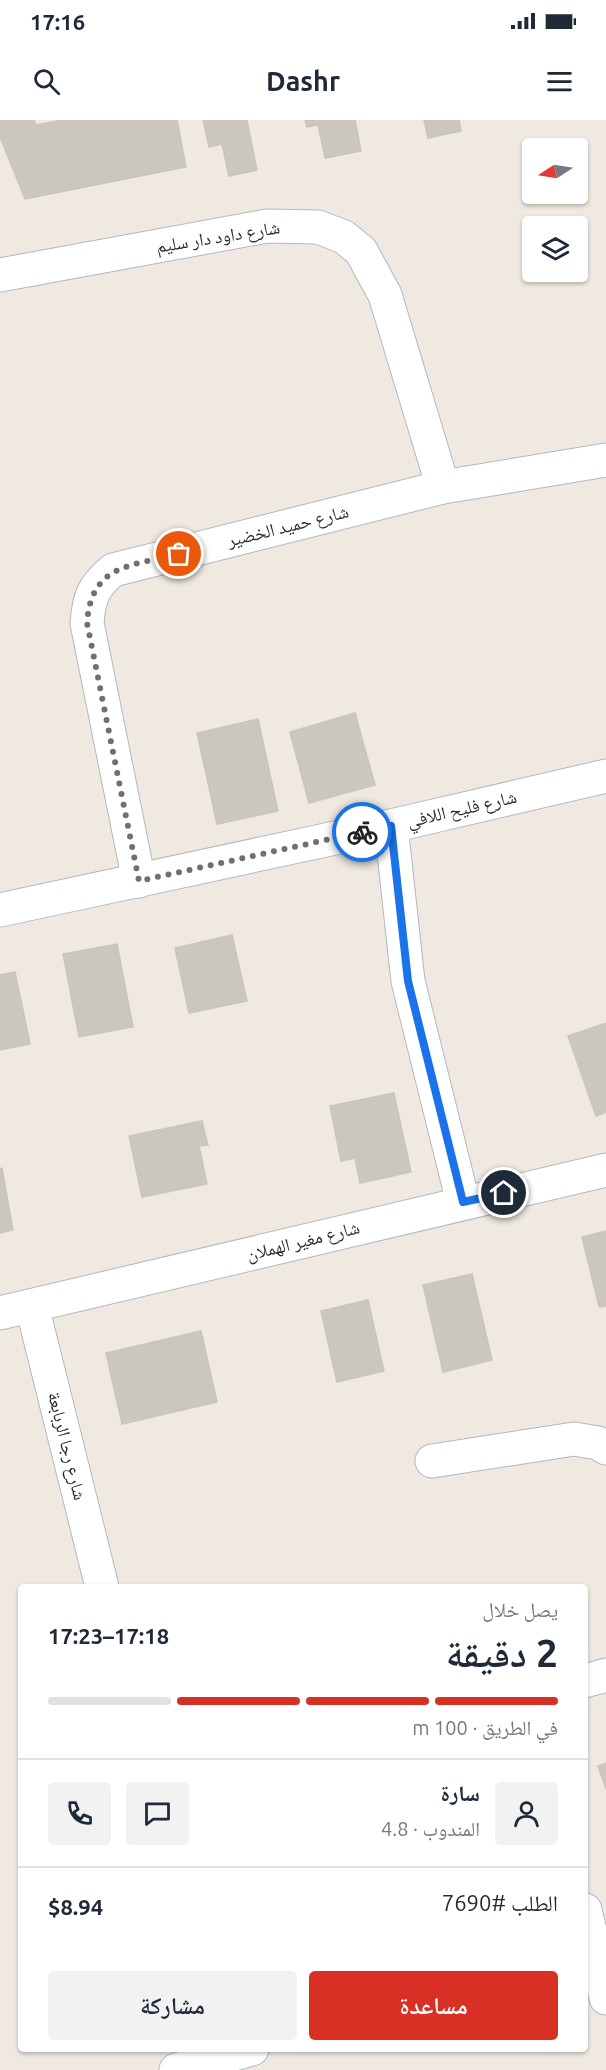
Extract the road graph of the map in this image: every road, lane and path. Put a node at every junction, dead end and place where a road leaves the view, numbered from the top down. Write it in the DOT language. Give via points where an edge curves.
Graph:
graph roads {
  1 [pos="0,275"];
  2 [pos="606,460"];
  3 [pos="443,487"];
  4 [pos="606,776"];
  5 [pos="391,826"];
  6 [pos="139,881"];
  7 [pos="0,910"];
  8 [pos="606,1170"];
  9 [pos="463,1202"];
  10 [pos="32,1306"];
  11 [pos="0,1313"];
  12 [pos="606,1448"];
  13 [pos="432,1461"];
  14 [pos="101,1584"];
  15 [pos="606,1675"];
  16 [pos="588,1680"];
  17 [pos="589,1946"];
  18 [pos="606,1998"];
  19 [pos="240,2056"];
  20 [pos="176,2070"];
  1 -- 3 [label="street, شارع داود دار سليم" via="267,226 318,227 344,237 361,252 385,295"];
  2 -- 3 [label="street, شارع حميد الخضير"];
  3 -- 6 [label="street, شارع حميد الخضير" via="113,570 97,584 88,604 87,623"];
  4 -- 5 [label="street, شارع فليح اللافي"];
  5 -- 6 [label="street, شارع فليح اللافي"];
  5 -- 9 [label="street" via="408,981"];
  6 -- 7 [label="street, شارع فليح اللافي"];
  8 -- 9 [label="street, شارع مغير الهملان"];
  9 -- 10 [label="street, شارع مغير الهملان"];
  10 -- 11 [label="street, شارع مغير الهملان"];
  10 -- 14 [label="street, شارع رجا الربابعة"];
  12 -- 13 [label="street" via="574,1439"];
  15 -- 16 [label="street"];
  17 -- 18 [label="street"];
  19 -- 20 [label="street"];
}
